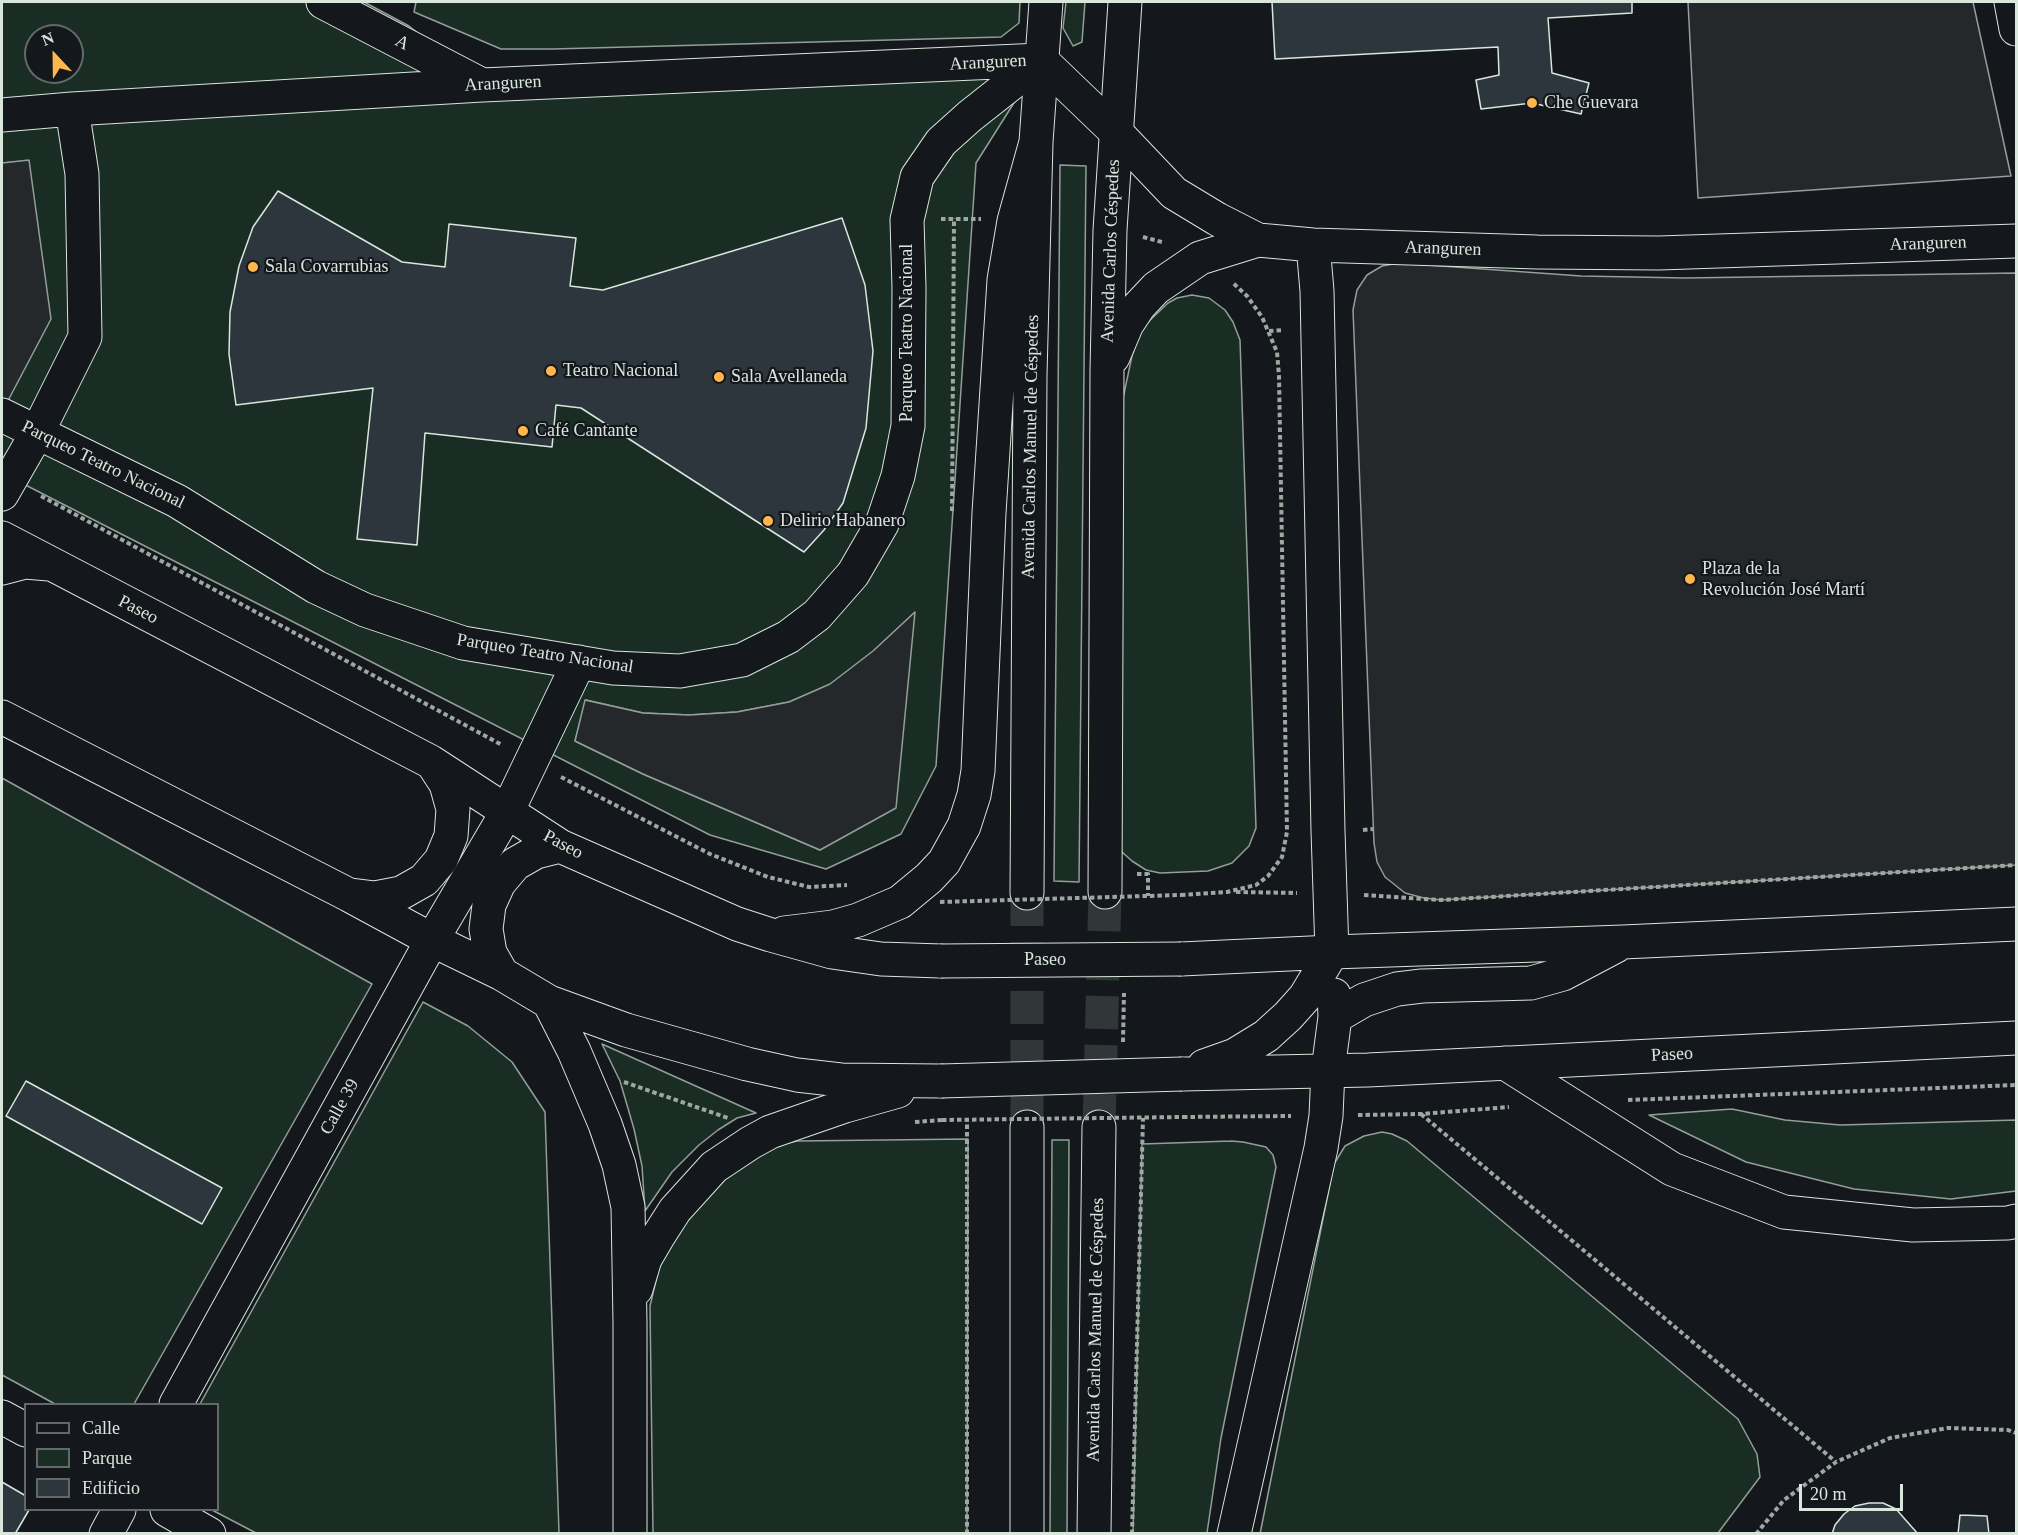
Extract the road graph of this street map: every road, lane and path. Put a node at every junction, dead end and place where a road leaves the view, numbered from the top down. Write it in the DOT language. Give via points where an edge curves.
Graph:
graph roads {
  1 [pos="323,2"];
  2 [pos="1046,2"];
  3 [pos="1125,2"];
  4 [pos="2012,2"];
  5 [pos="2016,29"];
  6 [pos="1041,60"];
  7 [pos="482,85"];
  8 [pos="72,109"];
  9 [pos="2,115"];
  10 [pos="1116,132"];
  11 [pos="1036,142"];
  12 [pos="907,220"];
  13 [pos="1014,220"];
  14 [pos="1110,230"];
  15 [pos="1258,240"];
  16 [pos="2016,241"];
  17 [pos="1313,245"];
  18 [pos="1200,258"];
  19 [pos="1107,370"];
  20 [pos="2,415"];
  21 [pos="37,432"];
  22 [pos="2,494"];
  23 [pos="2,538"];
  24 [pos="49,564"];
  25 [pos="2,568"];
  26 [pos="579,662"];
  27 [pos="2,717"];
  28 [pos="431,762"];
  29 [pos="507,812"];
  30 [pos="560,846"];
  31 [pos="2016,865"];
  32 [pos="1119,892"];
  33 [pos="1227,892"];
  34 [pos="1027,893"];
  35 [pos="1329,893"];
  36 [pos="350,895"];
  37 [pos="940,902"];
  38 [pos="2016,924"];
  39 [pos="771,935"];
  40 [pos="432,940"];
  41 [pos="1623,942"];
  42 [pos="1332,952"];
  43 [pos="502,974"];
  44 [pos="1124,993"];
  45 [pos="549,1002"];
  46 [pos="1335,1017"];
  47 [pos="2016,1038"];
  48 [pos="1123,1052"];
  49 [pos="1504,1063"];
  50 [pos="1328,1070"];
  51 [pos="1182,1074"];
  52 [pos="941,1081"];
  53 [pos="1421,1114"];
  54 [pos="1183,1117"];
  55 [pos="1143,1118"];
  56 [pos="942,1120"];
  57 [pos="967,1120"];
  58 [pos="1115,1121"];
  59 [pos="1027,1128"];
  60 [pos="2016,1221"];
  61 [pos="630,1323"];
  62 [pos="177,1403"];
  63 [pos="2,1417"];
  64 [pos="24,1429"];
  65 [pos="2016,1433"];
  66 [pos="1836,1462"];
  67 [pos="117,1511"];
  68 [pos="170,1511"];
  69 [pos="105,1533"];
  70 [pos="209,1533"];
  71 [pos="630,1533"];
  72 [pos="967,1533"];
  73 [pos="1027,1533"];
  74 [pos="1094,1533"];
  75 [pos="1132,1533"];
  76 [pos="1234,1533"];
  77 [pos="1756,1533"];
  1 -- 7 [label="main road, A"];
  2 -- 6 [label="main road, Avenida Carlos Manuel de Céspedes"];
  3 -- 10 [label="main road"];
  4 -- 5 [label="main road"];
  6 -- 7 [label="main road, Aranguren"];
  6 -- 10 [label="main road, Aranguren"];
  6 -- 11 [label="main road, Avenida Carlos Manuel de Céspedes"];
  6 -- 12 [label="main road, Parqueo Teatro Nacional" via="940,142 917,177"];
  7 -- 8 [label="main road, Aranguren"];
  8 -- 9 [label="main road, Aranguren"];
  8 -- 21 [label="main road" via="82,174 85,337"];
  10 -- 14 [label="main road, Avenida Carlos Céspedes"];
  10 -- 15 [label="main road, Aranguren" via="1174,193"];
  11 -- 13 [label="main road"];
  11 -- 34 [label="main road, Avenida Carlos Manuel de Céspedes" via="1030,376"];
  12 -- 13 [label="path"];
  12 -- 26 [label="main road, Parqueo Teatro Nacional" via="908,426 898,476 882,524 853,574 817,615 788,637 742,660 680,671"];
  13 -- 39 [label="main road" via="1004,280 978,771 964,826 944,862 900,902 841,924"];
  14 -- 18 [label="path" via="1161,241"];
  14 -- 19 [label="main road, Avenida Carlos Céspedes"];
  15 -- 17 [label="main road, Aranguren"];
  15 -- 18 [label="main road"];
  16 -- 17 [label="main road, Aranguren" via="1659,253"];
  17 -- 35 [label="main road"];
  18 -- 19 [label="main road" via="1156,288 1139,306"];
  18 -- 33 [label="path" via="1234,284 1258,310 1277,352 1280,376 1287,832 1282,857 1268,876 1256,885"];
  19 -- 32 [label="main road"];
  20 -- 21 [label="main road, Parqueo Teatro Nacional"];
  21 -- 22 [label="main road"];
  21 -- 26 [label="main road, Parqueo Teatro Nacional" via="177,501 308,582 365,610 464,643"];
  23 -- 24 [label="main road, Paseo"];
  24 -- 25 [label="main road" via="25,562"];
  24 -- 28 [label="main road, Paseo"];
  26 -- 29 [label="main road, Calle 39"];
  27 -- 36 [label="main road"];
  28 -- 29 [label="main road, Paseo"];
  28 -- 36 [label="main road" via="446,784 453,809 451,836 441,860 424,880 401,893 375,898"];
  29 -- 30 [label="main road, Paseo"];
  29 -- 40 [label="main road, Calle 39"];
  30 -- 39 [label="main road, Paseo" via="737,924"];
  30 -- 43 [label="main road" via="536,852 515,864 499,883 489,905 486,929 490,953"];
  31 -- 35 [label="path" via="1441,900"];
  33 -- 35 [label="path"];
  33 -- 37 [label="path, bridge"];
  35 -- 42 [label="main road"];
  36 -- 40 [label="main road"];
  38 -- 41 [label="main road"];
  39 -- 42 [label="main road, Paseo, bridge" via="832,952 880,959 941,961 1181,959"];
  40 -- 43 [label="main road"];
  40 -- 62 [label="main road, Calle 39"];
  41 -- 42 [label="main road"];
  41 -- 46 [label="main road" via="1563,974 1531,983 1397,988 1364,1000"];
  42 -- 46 [label="main road"];
  42 -- 51 [label="main road" via="1305,997 1266,1036 1235,1055"];
  43 -- 45 [label="main road"];
  44 -- 48 [label="path"];
  45 -- 52 [label="main road" via="626,1030 797,1075 841,1080"];
  45 -- 61 [label="main road" via="574,1050 619,1165 628,1207"];
  46 -- 50 [label="main road"];
  47 -- 49 [label="main road, Paseo"];
  49 -- 50 [label="main road, Paseo"];
  49 -- 60 [label="main road" via="1672,1169 1784,1212 1913,1226"];
  50 -- 51 [label="main road, Paseo"];
  50 -- 76 [label="main road" via="1321,1148"];
  51 -- 52 [label="main road, bridge"];
  52 -- 61 [label="main road" via="873,1097 770,1132 714,1167 675,1210 645,1259"];
  53 -- 66 [label="path"];
  54 -- 55 [label="path, bridge"];
  55 -- 57 [label="path, bridge"];
  55 -- 75 [label="path"];
  56 -- 57 [label="path, bridge"];
  57 -- 72 [label="path, bridge"];
  58 -- 74 [label="main road, Avenida Carlos Manuel de Céspedes"];
  59 -- 73 [label="main road"];
  61 -- 71 [label="main road"];
  63 -- 64 [label="main road"];
  65 -- 66 [label="path" via="1948,1428 1890,1438"];
  66 -- 77 [label="path" via="1784,1500"];
  67 -- 69 [label="main road"];
  68 -- 70 [label="main road"];
}
